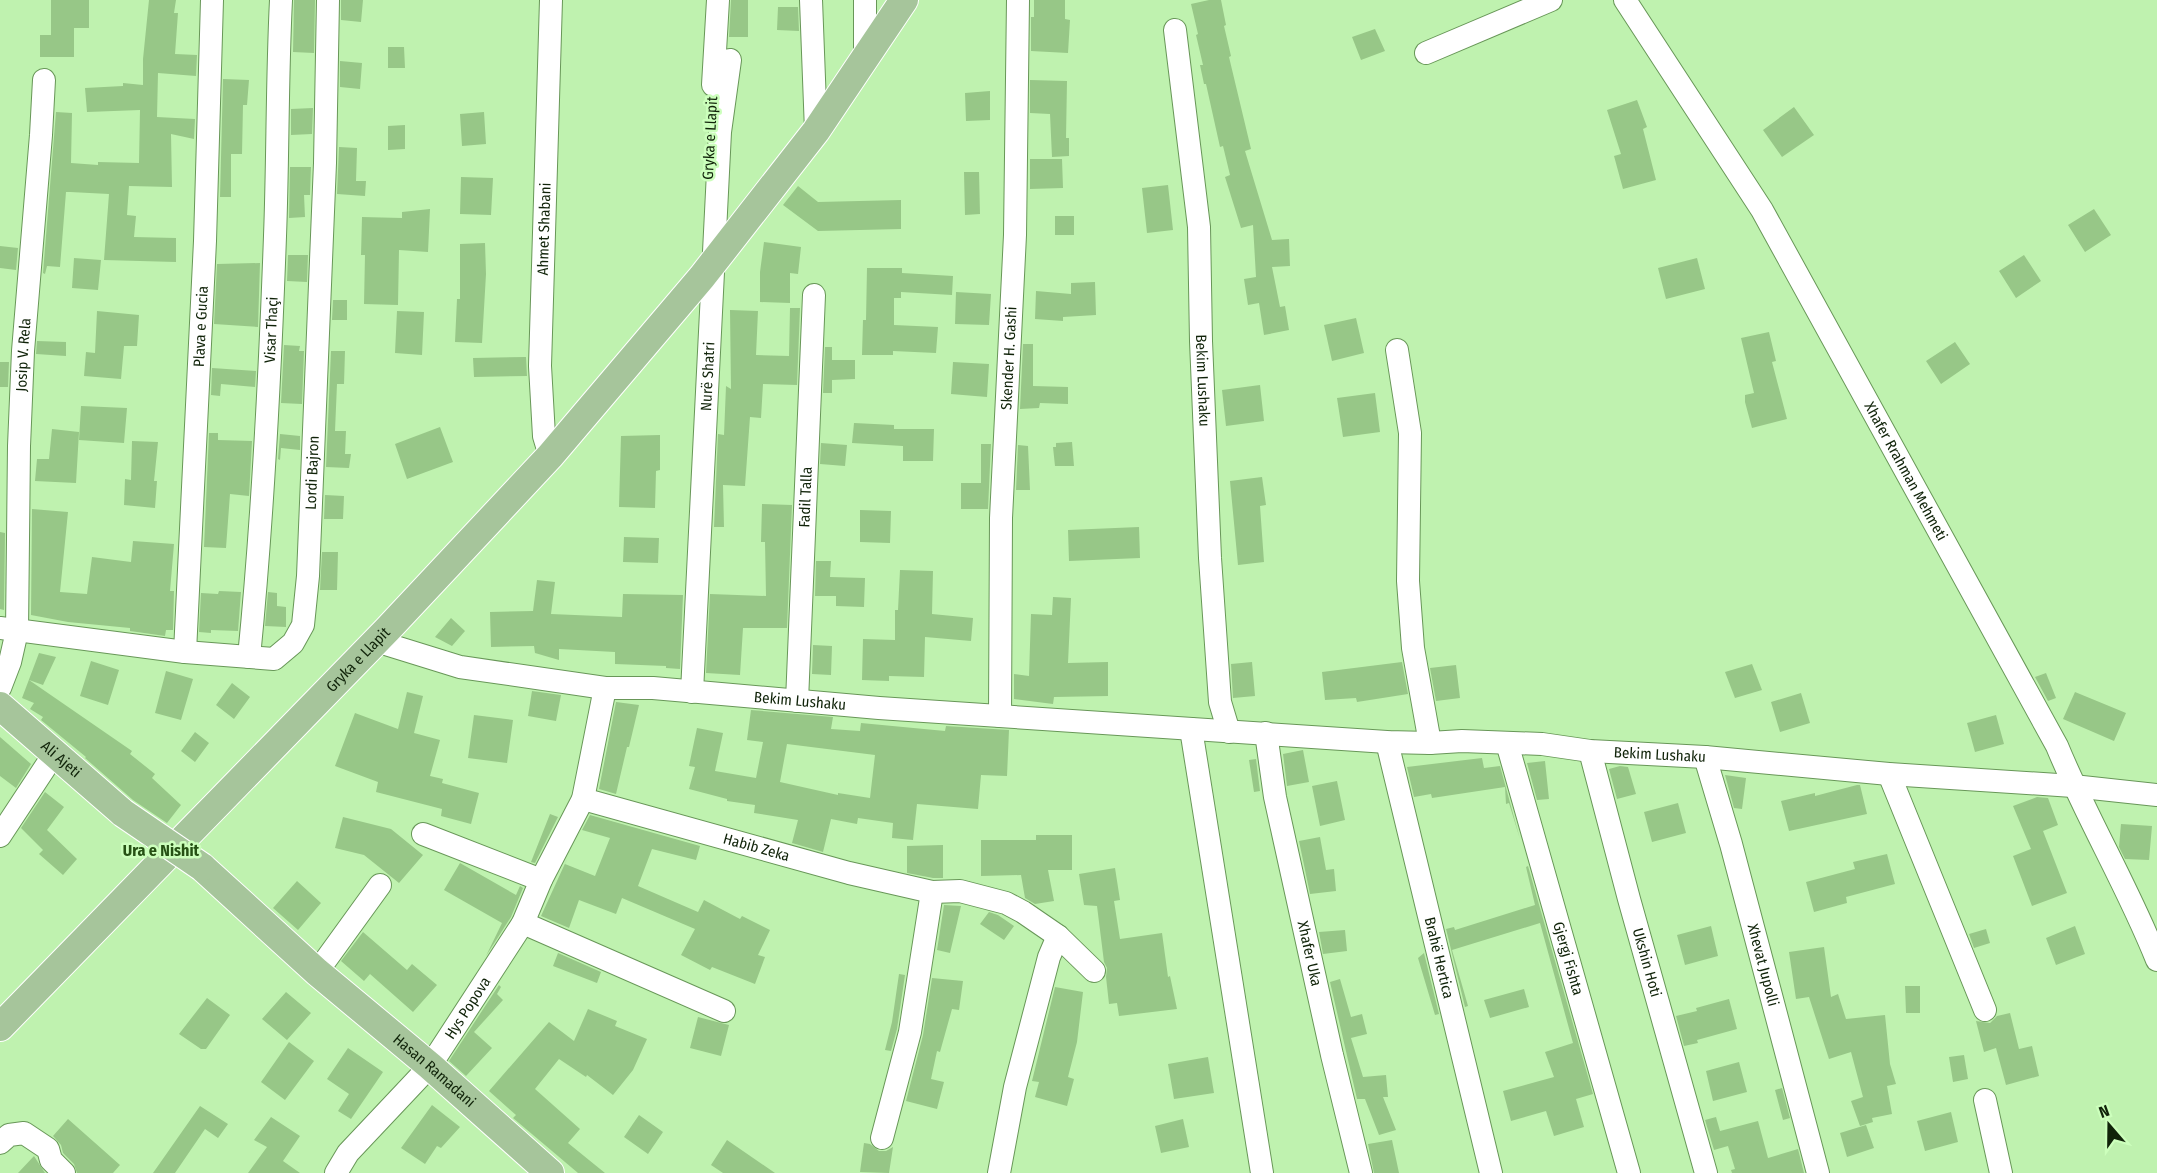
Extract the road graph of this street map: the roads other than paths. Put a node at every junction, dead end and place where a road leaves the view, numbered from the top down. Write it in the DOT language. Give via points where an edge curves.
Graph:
graph roads {
  1 [pos="212,0"];
  2 [pos="281,0"];
  3 [pos="327,0"];
  4 [pos="551,0"];
  5 [pos="718,0"];
  6 [pos="811,0"];
  7 [pos="865,0"];
  8 [pos="904,0"];
  9 [pos="1018,0"];
  10 [pos="1551,0"];
  11 [pos="1625,0"];
  12 [pos="1175,30"];
  13 [pos="1426,53"];
  14 [pos="865,57"];
  15 [pos="730,60"];
  16 [pos="44,80"];
  17 [pos="816,131"];
  18 [pos="708,268"];
  19 [pos="814,295"];
  20 [pos="1397,350"];
  21 [pos="550,456"];
  22 [pos="8,629"];
  23 [pos="376,641"];
  24 [pos="185,652"];
  25 [pos="249,657"];
  26 [pos="604,687"];
  27 [pos="0,688"];
  28 [pos="692,692"];
  29 [pos="797,701"];
  30 [pos="0,706"];
  31 [pos="1000,716"];
  32 [pos="1191,729"];
  33 [pos="1229,732"];
  34 [pos="1266,734"];
  35 [pos="1387,742"];
  36 [pos="1430,743"];
  37 [pos="1507,744"];
  38 [pos="1590,751"];
  39 [pos="54,754"];
  40 [pos="1705,757"];
  41 [pos="1889,774"];
  42 [pos="2073,786"];
  43 [pos="2157,795"];
  44 [pos="583,800"];
  45 [pos="423,834"];
  46 [pos="0,836"];
  47 [pos="202,867"];
  48 [pos="541,880"];
  49 [pos="380,885"];
  50 [pos="932,892"];
  51 [pos="523,923"];
  52 [pos="2150,927"];
  53 [pos="1058,936"];
  54 [pos="2157,960"];
  55 [pos="1094,971"];
  56 [pos="317,972"];
  57 [pos="1985,1010"];
  58 [pos="724,1011"];
  59 [pos="0,1027"];
  60 [pos="430,1066"];
  61 [pos="1985,1100"];
  62 [pos="882,1138"];
  63 [pos="0,1143"];
  64 [pos="64,1173"];
  65 [pos="336,1173"];
  66 [pos="550,1173"];
  67 [pos="999,1173"];
  68 [pos="1262,1173"];
  69 [pos="1361,1173"];
  70 [pos="1491,1173"];
  71 [pos="1629,1173"];
  72 [pos="1706,1173"];
  73 [pos="1818,1173"];
  74 [pos="2001,1173"];
  1 -- 24 [label="street, Plava e Gucia"];
  2 -- 25 [label="street, Visar Thaçi" via="268,390 260,547"];
  3 -- 25 [label="street, Lordi Bajron" via="325,164 303,625 293,643 274,659"];
  4 -- 21 [label="street, Ahmet Shabani" via="540,366 544,436"];
  5 -- 18 [label="street, Gryka e Llapit"];
  6 -- 17 [label="street"];
  7 -- 14 [label="street"];
  8 -- 14 [label="main road, Gryka e Llapit"];
  9 -- 31 [label="street, Skender H. Gashi" via="1015,235 1001,518"];
  10 -- 13 [label="street"];
  11 -- 42 [label="street, Xhafer Rrahman Mehmeti" via="1762,210 2057,746"];
  12 -- 33 [label="street, Bekim Lushaku" via="1198,227 1210,558 1220,702"];
  14 -- 17 [label="main road, Gryka e Llapit"];
  15 -- 18 [label="street, Nurë Shatri"];
  16 -- 22 [label="street, Josip V. Rela" via="23,351"];
  17 -- 18 [label="main road, Gryka e Llapit"];
  18 -- 21 [label="main road, Gryka e Llapit"];
  18 -- 28 [label="street, Nurë Shatri"];
  19 -- 29 [label="street, Fadil Talla"];
  20 -- 36 [label="street" via="1410,433 1408,581 1412,637"];
  21 -- 23 [label="main road, Gryka e Llapit"];
  22 -- 24 [label="street, Lordi Bajron"];
  22 -- 27 [label="street" via="10,662"];
  23 -- 26 [label="street, Bekim Lushaku" via="460,667"];
  23 -- 59 [label="main road, Gryka e Llapit"];
  24 -- 25 [label="street, Lordi Bajron"];
  26 -- 28 [label="street, Bekim Lushaku"];
  26 -- 44 [label="street, Hys Popova"];
  28 -- 29 [label="street, Bekim Lushaku"];
  29 -- 31 [label="street, Bekim Lushaku"];
  30 -- 39 [label="main road, Ali Ajeti"];
  31 -- 32 [label="street, Bekim Lushaku"];
  32 -- 33 [label="street, Bekim Lushaku"];
  32 -- 68 [label="street"];
  33 -- 34 [label="street, Bekim Lushaku"];
  34 -- 35 [label="street, Bekim Lushaku"];
  34 -- 69 [label="street, Xhafer Uka" via="1275,797"];
  35 -- 36 [label="street, Bekim Lushaku"];
  35 -- 70 [label="street, Brahë Hertica"];
  36 -- 37 [label="street, Bekim Lushaku"];
  37 -- 38 [label="street, Bekim Lushaku"];
  37 -- 71 [label="street, Gjergj Fishta"];
  38 -- 40 [label="street, Bekim Lushaku"];
  38 -- 72 [label="street, Ukshin Hoti"];
  39 -- 46 [label="street"];
  39 -- 47 [label="main road, Ali Ajeti, bridge" via="123,813"];
  40 -- 41 [label="street, Bekim Lushaku"];
  40 -- 73 [label="street, Xhevat Jupolli"];
  41 -- 42 [label="street, Bekim Lushaku"];
  41 -- 57 [label="street"];
  42 -- 43 [label="street, Bekim Lushaku"];
  42 -- 52 [label="street, Xhafer Rrahman Mehmeti"];
  44 -- 48 [label="street, Hys Popova"];
  44 -- 50 [label="street, Habib Zeka"];
  45 -- 48 [label="street"];
  47 -- 56 [label="main road, Hasan Ramadani"];
  48 -- 51 [label="street, Hys Popova"];
  49 -- 56 [label="street"];
  50 -- 53 [label="street, Habib Zeka" via="960,891 1006,903"];
  50 -- 62 [label="street" via="910,1032"];
  51 -- 58 [label="street"];
  51 -- 60 [label="street, Hys Popova"];
  52 -- 54 [label="street, Xhafer Rrahman Mehmeti"];
  53 -- 55 [label="street, Habib Zeka"];
  53 -- 67 [label="street" via="1015,1087"];
  56 -- 60 [label="main road, Hasan Ramadani"];
  60 -- 65 [label="street, Hys Popova" via="348,1153"];
  60 -- 66 [label="main road, Hasan Ramadani"];
  61 -- 74 [label="street"];
  63 -- 64 [label="street" via="9,1135 24,1133 48,1149 51,1160"];
}
